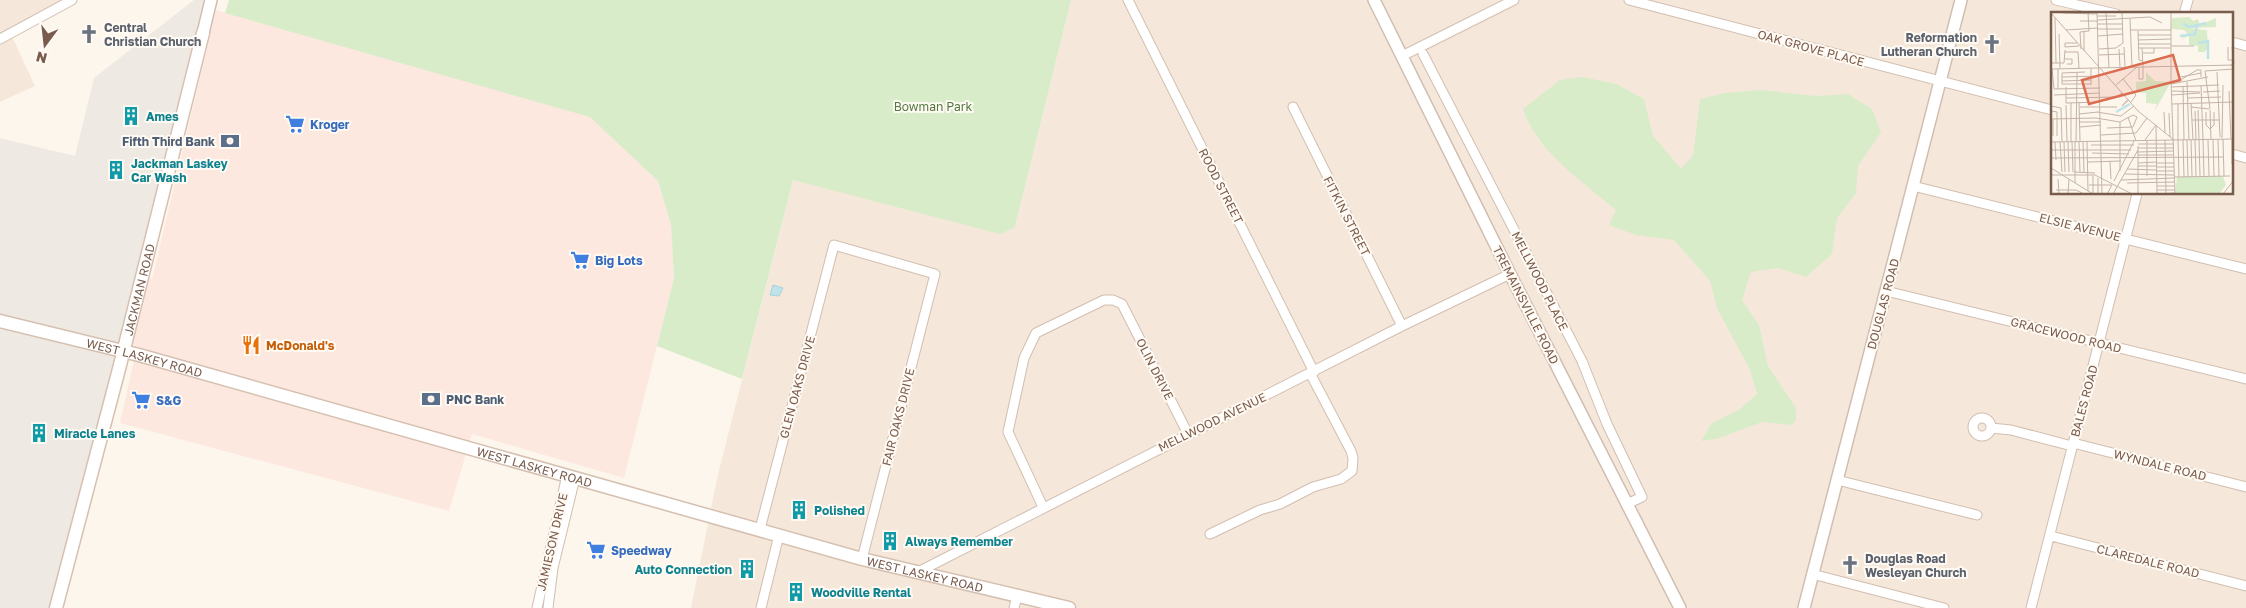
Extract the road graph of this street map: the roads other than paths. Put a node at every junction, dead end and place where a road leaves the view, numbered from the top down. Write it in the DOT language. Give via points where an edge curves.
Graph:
graph roads {
  1 [pos="72,0"];
  2 [pos="211,0"];
  3 [pos="1128,0"];
  4 [pos="1374,0"];
  5 [pos="1514,0"];
  6 [pos="1629,0"];
  7 [pos="1961,0"];
  8 [pos="2056,0"];
  9 [pos="2107,12"];
  10 [pos="203,33"];
  11 [pos="0,39"];
  12 [pos="1423,54"];
  13 [pos="1402,56"];
  14 [pos="1940,82"];
  15 [pos="1292,107"];
  16 [pos="2051,110"];
  17 [pos="1913,186"];
  18 [pos="2137,195"];
  19 [pos="2126,238"];
  20 [pos="2246,269"];
  21 [pos="935,274"];
  22 [pos="1510,274"];
  23 [pos="1886,291"];
  24 [pos="0,321"];
  25 [pos="1402,326"];
  26 [pos="2099,343"];
  27 [pos="124,351"];
  28 [pos="1312,372"];
  29 [pos="2246,379"];
  30 [pos="1991,428"];
  31 [pos="1188,434"];
  32 [pos="2073,444"];
  33 [pos="571,476"];
  34 [pos="1837,480"];
  35 [pos="2246,487"];
  36 [pos="1627,504"];
  37 [pos="1043,507"];
  38 [pos="1977,515"];
  39 [pos="760,530"];
  40 [pos="1210,534"];
  41 [pos="779,535"];
  42 [pos="2051,536"];
  43 [pos="862,559"];
  44 [pos="916,573"];
  45 [pos="1812,574"];
  46 [pos="2246,586"];
  47 [pos="1015,602"];
  48 [pos="1921,605"];
  49 [pos="56,608"];
  50 [pos="537,608"];
  51 [pos="548,608"];
  52 [pos="761,608"];
  53 [pos="1069,608"];
  54 [pos="1680,608"];
  55 [pos="1804,608"];
  56 [pos="1944,608"];
  57 [pos="2031,608"];
  1 -- 11 [label="street"];
  2 -- 10 [label="street, JACKMAN ROAD"];
  3 -- 28 [label="street, ROOD STREET"];
  4 -- 13 [label="street, TREMAINSVILLE ROAD"];
  5 -- 13 [label="street"];
  6 -- 14 [label="street, OAK GROVE PLACE"];
  7 -- 14 [label="street, DOUGLAS ROAD"];
  8 -- 9 [label="street"];
  10 -- 27 [label="main road, JACKMAN ROAD"];
  12 -- 36 [label="street, MELLWOOD PLACE" via="1582,361 1607,424 1642,497"];
  13 -- 22 [label="street, TREMAINSVILLE ROAD"];
  14 -- 16 [label="street, OAK GROVE PLACE"];
  14 -- 17 [label="street, DOUGLAS ROAD"];
  15 -- 25 [label="street, FITKIN STREET"];
  17 -- 19 [label="street, ELSIE AVENUE"];
  17 -- 23 [label="street, DOUGLAS ROAD"];
  18 -- 19 [label="street, BALES ROAD"];
  19 -- 20 [label="street, ELSIE AVENUE"];
  19 -- 26 [label="street, BALES ROAD"];
  21 -- 39 [label="street, GLEN OAKS DRIVE" via="834,245"];
  21 -- 43 [label="street, FAIR OAKS DRIVE"];
  22 -- 25 [label="street, MELLWOOD AVENUE"];
  22 -- 36 [label="street, TREMAINSVILLE ROAD"];
  23 -- 26 [label="street, GRACEWOOD ROAD"];
  23 -- 34 [label="street, DOUGLAS ROAD"];
  24 -- 27 [label="main road, WEST LASKEY ROAD"];
  25 -- 28 [label="street, MELLWOOD AVENUE"];
  26 -- 29 [label="street, GRACEWOOD ROAD"];
  26 -- 32 [label="street, BALES ROAD"];
  27 -- 33 [label="main road, WEST LASKEY ROAD"];
  27 -- 49 [label="main road, JACKMAN ROAD"];
  28 -- 31 [label="street, MELLWOOD AVENUE"];
  28 -- 40 [label="street, ROOD STREET" via="1351,451 1352,472"];
  30 -- 32 [label="street, WYNDALE ROAD"];
  31 -- 37 [label="street, MELLWOOD AVENUE"];
  31 -- 37 [label="street, OLIN DRIVE" via="1122,304 1104,300 1036,333 1024,358 1008,432"];
  32 -- 35 [label="street, WYNDALE ROAD"];
  32 -- 42 [label="street, BALES ROAD"];
  33 -- 39 [label="main road, WEST LASKEY ROAD"];
  33 -- 50 [label="street, JAMIESON DRIVE"];
  33 -- 51 [label="street, JAMIESON DRIVE"];
  34 -- 38 [label="street"];
  34 -- 45 [label="street, DOUGLAS ROAD"];
  36 -- 54 [label="street, TREMAINSVILLE ROAD"];
  37 -- 44 [label="street, MELLWOOD AVENUE"];
  39 -- 41 [label="main road, WEST LASKEY ROAD"];
  41 -- 43 [label="main road, WEST LASKEY ROAD"];
  41 -- 52 [label="street"];
  42 -- 46 [label="street, CLAREDALE ROAD"];
  42 -- 57 [label="street, BALES ROAD"];
  43 -- 44 [label="main road, WEST LASKEY ROAD"];
  44 -- 47 [label="main road, WEST LASKEY ROAD"];
  45 -- 48 [label="street"];
  45 -- 55 [label="street, DOUGLAS ROAD"];
  47 -- 53 [label="main road, WEST LASKEY ROAD"];
  48 -- 56 [label="street"];
}
